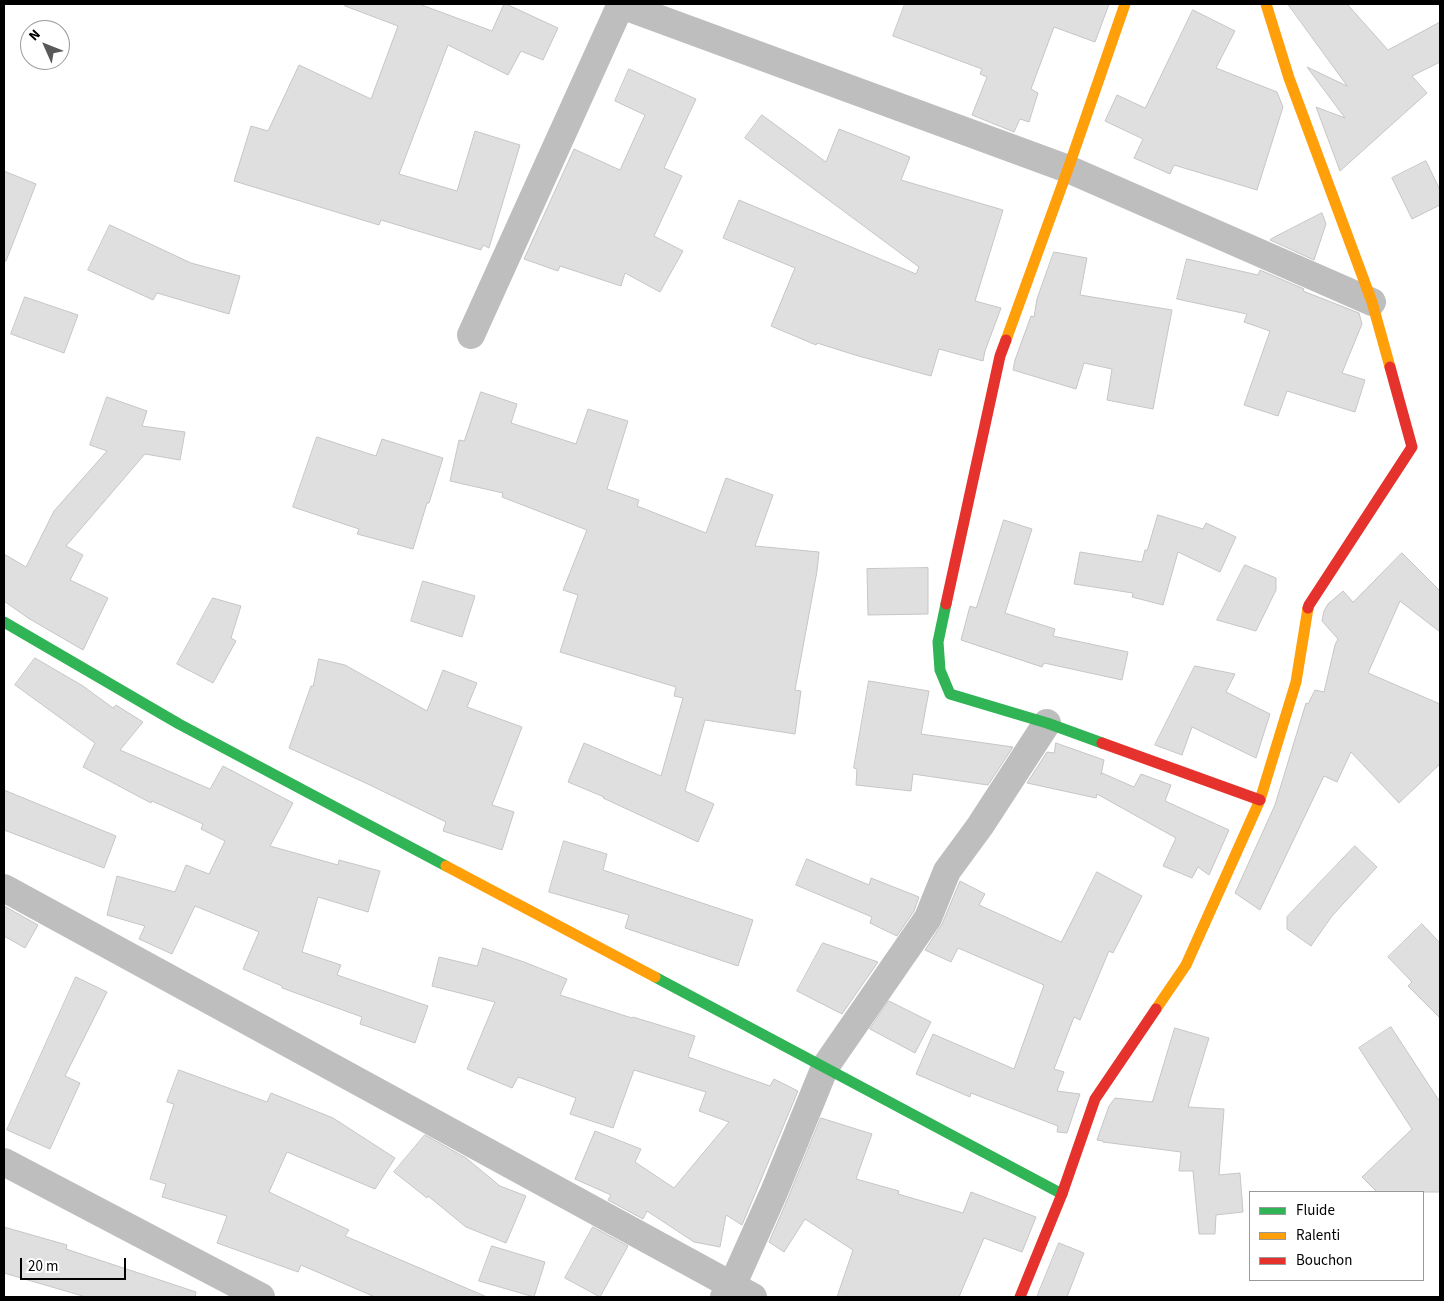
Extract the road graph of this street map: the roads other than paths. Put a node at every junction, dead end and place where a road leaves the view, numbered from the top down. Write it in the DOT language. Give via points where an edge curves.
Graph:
graph roads {
  1 [pos="620,4"];
  2 [pos="1125,4"];
  3 [pos="1266,4"];
  4 [pos="1068,170"];
  5 [pos="1372,302"];
  6 [pos="471,335"];
  7 [pos="4,622"];
  8 [pos="1047,723"];
  9 [pos="1260,800"];
  10 [pos="4,888"];
  11 [pos="825,1067"];
  12 [pos="4,1162"];
  13 [pos="1062,1194"];
  14 [pos="736,1294"];
  15 [pos="261,1297"];
  16 [pos="1020,1297"];
  1 -- 4 [label="street"];
  1 -- 6 [label="street"];
  2 -- 4 [label="street"];
  3 -- 5 [label="street" via="1289,78"];
  4 -- 5 [label="street"];
  4 -- 8 [label="street" via="1000,356 938,642 940,670 950,694"];
  5 -- 9 [label="street" via="1412,447 1309,605 1296,682"];
  7 -- 11 [label="street" via="179,724"];
  8 -- 9 [label="street"];
  8 -- 11 [label="street" via="947,871 928,918"];
  9 -- 13 [label="street" via="1186,965 1096,1099"];
  10 -- 14 [label="street"];
  11 -- 13 [label="street"];
  11 -- 14 [label="street"];
  12 -- 15 [label="street"];
  13 -- 16 [label="street"];
}
